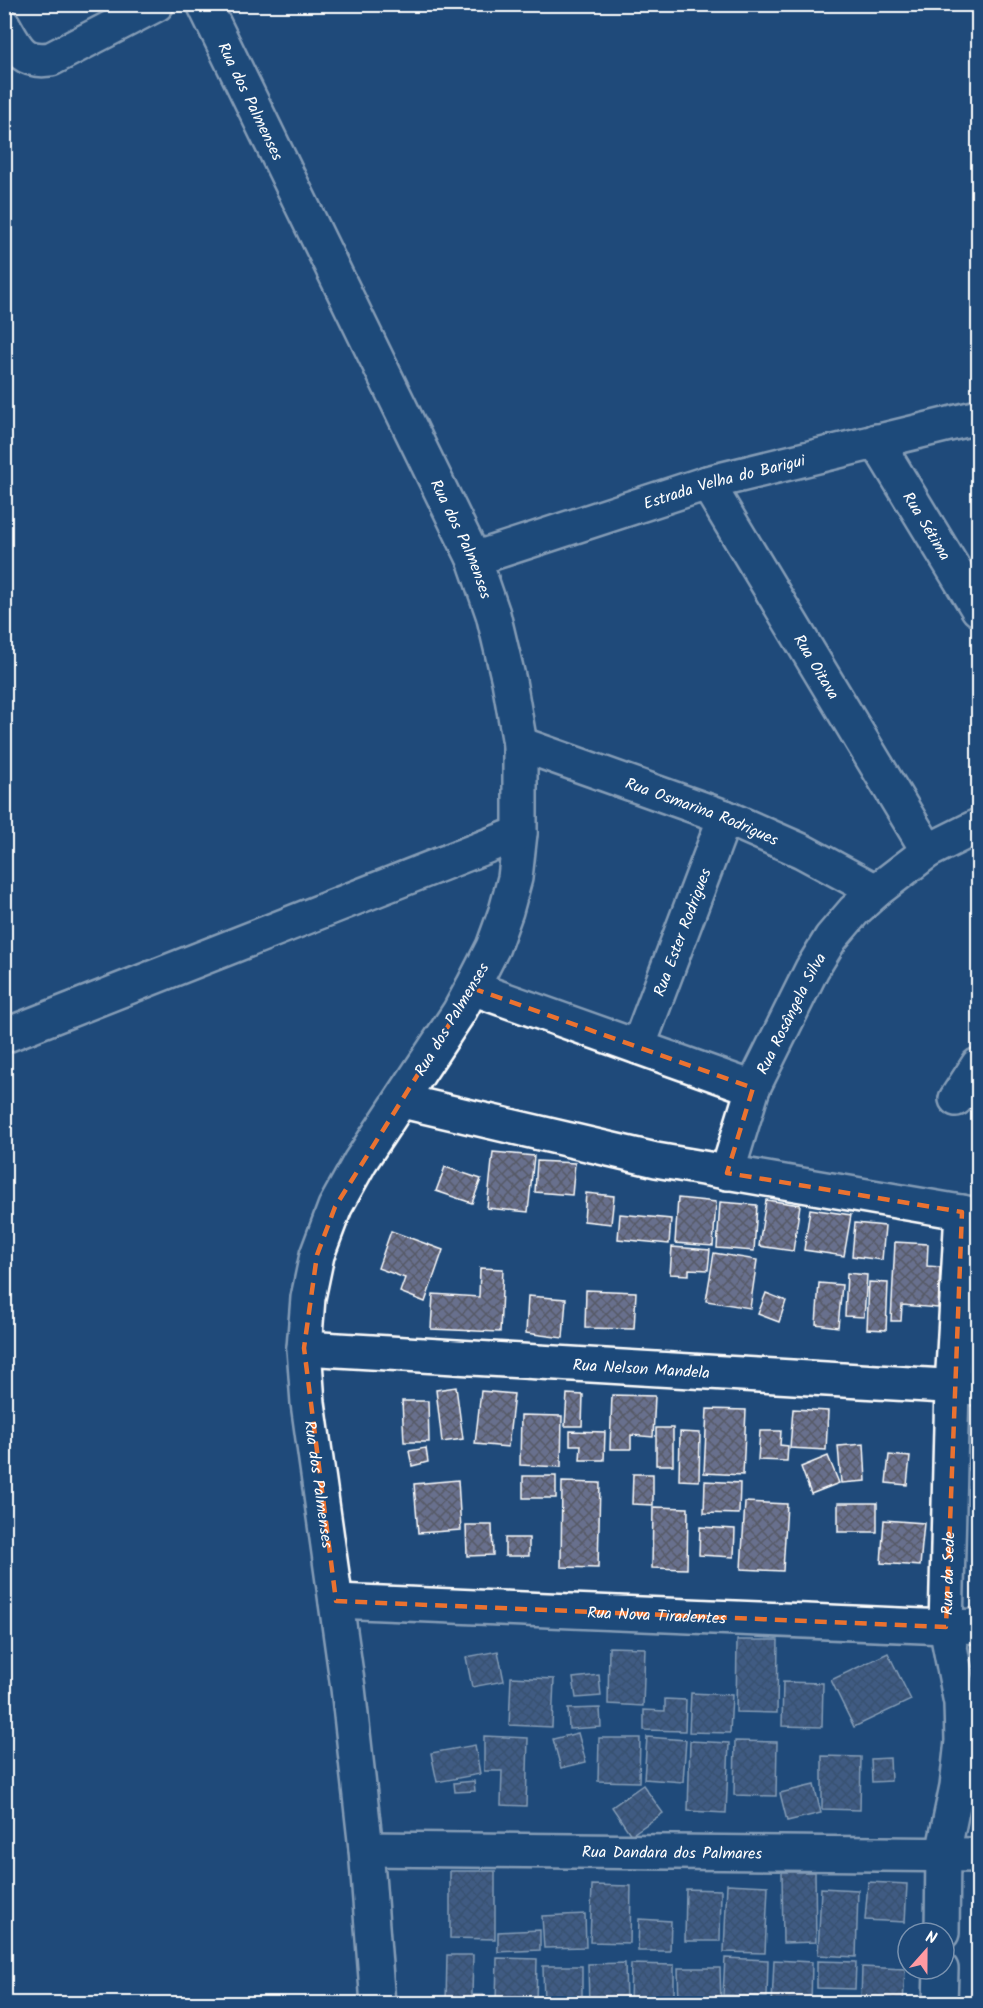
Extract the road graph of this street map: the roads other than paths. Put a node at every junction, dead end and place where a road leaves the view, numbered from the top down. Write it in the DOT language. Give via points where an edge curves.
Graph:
graph roads {
  1 [pos="157,4"];
  2 [pos="204,4"];
  3 [pos="4,26"];
  4 [pos="978,417"];
  5 [pos="876,441"];
  6 [pos="707,483"];
  7 [pos="474,558"];
  8 [pos="978,609"];
  9 [pos="520,744"];
  10 [pos="725,817"];
  11 [pos="976,831"];
  12 [pos="520,834"];
  13 [pos="928,851"];
  14 [pos="876,891"];
  15 [pos="472,988"];
  16 [pos="4,1036"];
  17 [pos="638,1047"];
  18 [pos="978,1065"];
  19 [pos="753,1088"];
  20 [pos="956,1099"];
  21 [pos="402,1101"];
  22 [pos="727,1173"];
  23 [pos="970,1213"];
  24 [pos="304,1348"];
  25 [pos="965,1388"];
  26 [pos="336,1601"];
  27 [pos="978,1626"];
  28 [pos="946,1627"];
  29 [pos="366,1849"];
  30 [pos="943,1854"];
  31 [pos="978,1855"];
  32 [pos="942,1921"];
  33 [pos="941,1981"];
  34 [pos="378,2004"];
  35 [pos="940,2004"];
  1 -- 3 [label="street" via="51,59 24,56"];
  2 -- 7 [label="street, Rua dos Palmenses"];
  4 -- 5 [label="street, Estrada Velha do Barigui"];
  5 -- 6 [label="street, Estrada Velha do Barigui"];
  5 -- 8 [label="street, Rua Sétima"];
  6 -- 7 [label="street, Estrada Velha do Barigui"];
  6 -- 13 [label="street, Rua Oitava"];
  7 -- 9 [label="street, Rua dos Palmenses" via="493,614"];
  9 -- 10 [label="street, Rua Osmarina Rodrigues"];
  9 -- 12 [label="street, Rua dos Palmenses"];
  10 -- 14 [label="street, Rua Osmarina Rodrigues" via="801,850"];
  10 -- 17 [label="street, Rua Ester Rodrigues"];
  11 -- 13 [label="street, Rua Rosângela Silva"];
  12 -- 15 [label="street, Rua dos Palmenses" via="506,911"];
  12 -- 16 [label="street"];
  13 -- 14 [label="street, Rua Rosângela Silva"];
  14 -- 19 [label="street, Rua Rosângela Silva" via="831,938"];
  15 -- 17 [label="street, Rua Rosângela Silva"];
  15 -- 21 [label="street, Rua dos Palmenses"];
  17 -- 19 [label="street, Rua Rosângela Silva"];
  18 -- 20 [label="street"];
  19 -- 22 [label="street"];
  21 -- 22 [label="street"];
  21 -- 24 [label="street, Rua dos Palmenses" via="335,1207 308,1298"];
  22 -- 23 [label="street"];
  23 -- 25 [label="street, Rua da Sede"];
  24 -- 25 [label="street, Rua Nelson Mandela"];
  24 -- 26 [label="street, Rua dos Palmenses"];
  25 -- 28 [label="street, Rua da Sede"];
  26 -- 28 [label="street, Rua Nova Tiradentes"];
  26 -- 29 [label="street, Rua dos Palmenses"];
  27 -- 28 [label="street, Rua Nova Tiradentes"];
  28 -- 30 [label="street, Rua da Sede" via="961,1703 962,1741"];
  29 -- 30 [label="street, Rua Dandara dos Palmares"];
  29 -- 34 [label="street, Rua dos Palmenses"];
  30 -- 31 [label="street, Rua Dandara dos Palmares"];
  30 -- 32 [label="street, Rua da Sede"];
  33 -- 35 [label="street"];
}
